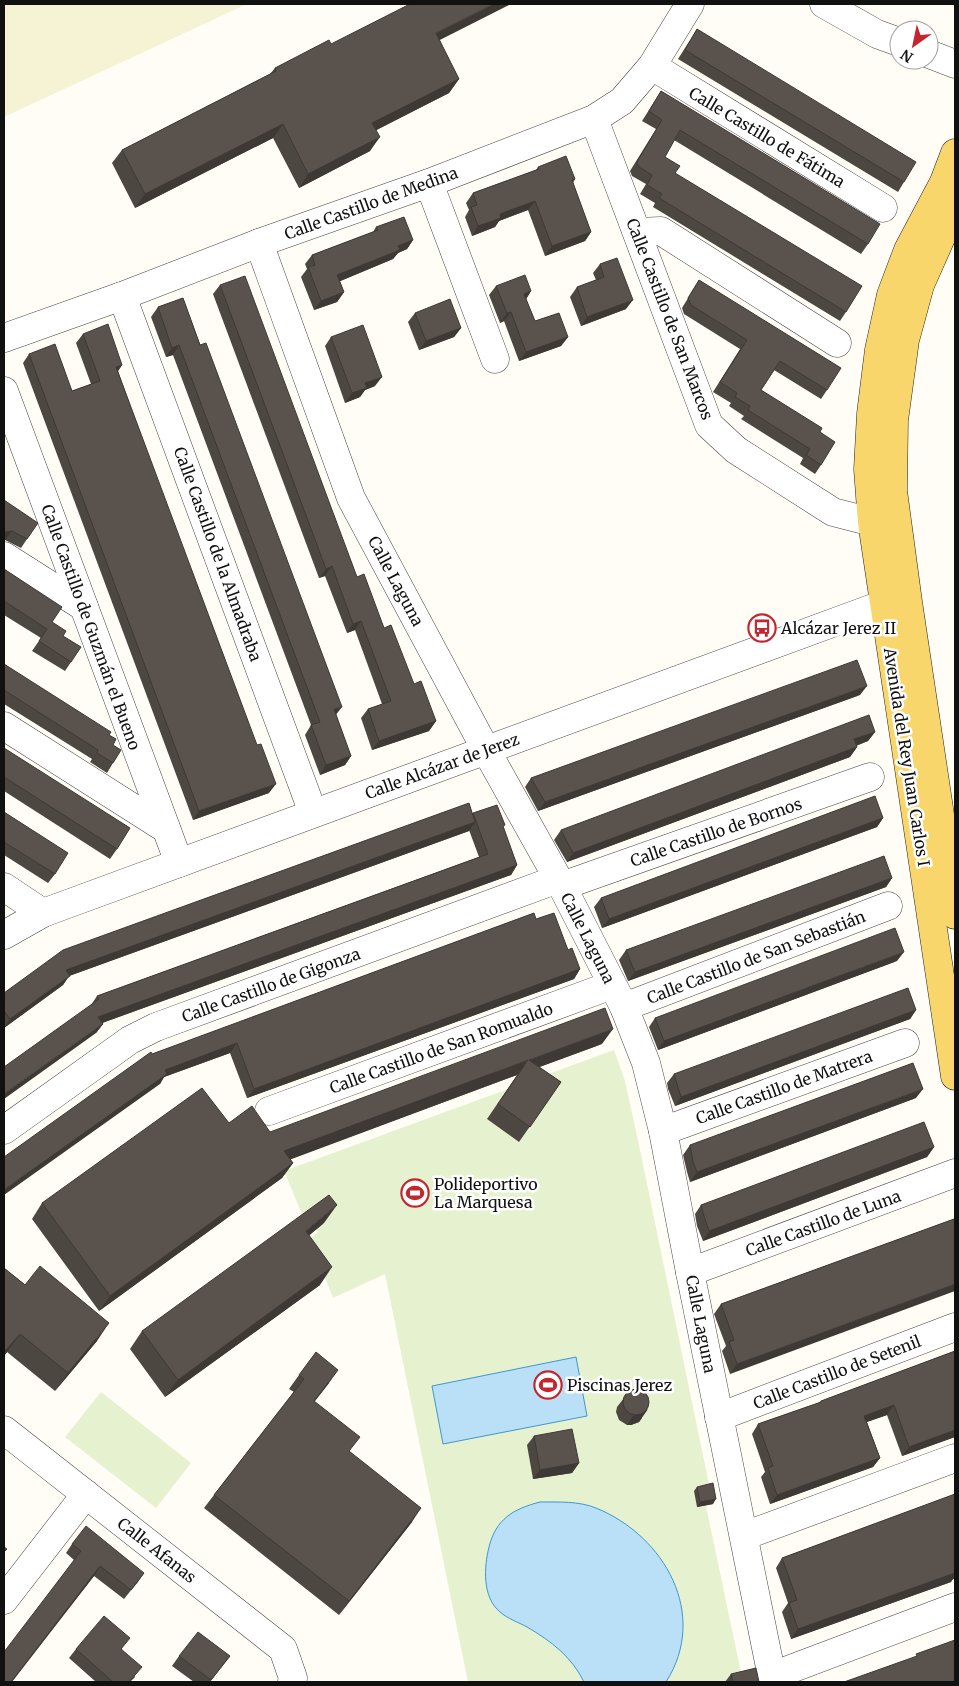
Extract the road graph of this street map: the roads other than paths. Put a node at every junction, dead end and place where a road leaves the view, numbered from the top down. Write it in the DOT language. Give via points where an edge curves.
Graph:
graph roads {
  1 [pos="690,4"];
  2 [pos="824,4"];
  3 [pos="889,38"];
  4 [pos="939,58"];
  5 [pos="955,64"];
  6 [pos="652,66"];
  7 [pos="594,119"];
  8 [pos="955,153"];
  9 [pos="429,183"];
  10 [pos="955,206"];
  11 [pos="883,208"];
  12 [pos="637,232"];
  13 [pos="258,243"];
  14 [pos="122,296"];
  15 [pos="4,338"];
  16 [pos="837,343"];
  17 [pos="495,359"];
  18 [pos="4,391"];
  19 [pos="872,522"];
  20 [pos="4,556"];
  21 [pos="884,604"];
  22 [pos="84,607"];
  23 [pos="4,726"];
  24 [pos="486,750"];
  25 [pos="870,777"];
  26 [pos="313,813"];
  27 [pos="166,829"];
  28 [pos="179,863"];
  29 [pos="560,882"];
  30 [pos="4,887"];
  31 [pos="888,906"];
  32 [pos="43,913"];
  33 [pos="955,915"];
  34 [pos="4,935"];
  35 [pos="618,996"];
  36 [pos="905,1042"];
  37 [pos="955,1076"];
  38 [pos="269,1111"];
  39 [pos="4,1130"];
  40 [pos="663,1131"];
  41 [pos="955,1173"];
  42 [pos="690,1272"];
  43 [pos="955,1327"];
  44 [pos="719,1417"];
  45 [pos="4,1430"];
  46 [pos="955,1458"];
  47 [pos="86,1494"];
  48 [pos="744,1536"];
  49 [pos="4,1600"];
  50 [pos="955,1607"];
  51 [pos="772,1679"];
  52 [pos="292,1682"];
  1 -- 6 [label="street, Calle Castillo de Medina"];
  2 -- 3 [label="street"];
  4 -- 5 [label="street"];
  6 -- 7 [label="street, Calle Castillo de Medina" via="622,101"];
  6 -- 11 [label="street, Calle Castillo de Fátima"];
  7 -- 9 [label="street, Calle Castillo de Medina"];
  7 -- 12 [label="street, Calle Castillo de San Marcos"];
  8 -- 19 [label="main road, Avenida del Rey Juan Carlos I" via="944,182 908,250 891,295 879,350 871,414 868,469"];
  9 -- 13 [label="street, Calle Castillo de Medina"];
  9 -- 17 [label="street"];
  10 -- 33 [label="main road, Avenida del Rey Juan Carlos I" via="920,284 905,340 894,420 893,491"];
  12 -- 16 [label="street" via="661,231"];
  12 -- 19 [label="street, Calle Castillo de San Marcos" via="709,425 736,450 834,512"];
  13 -- 14 [label="street, Calle Castillo de Medina"];
  13 -- 24 [label="street, Calle Laguna" via="351,498"];
  14 -- 15 [label="street, Calle Castillo de Medina"];
  14 -- 26 [label="street, Calle Castillo de la Almadraba"];
  18 -- 22 [label="street, Calle Castillo de Guzmán el Bueno"];
  19 -- 21 [label="main road, Avenida del Rey Juan Carlos I"];
  20 -- 22 [label="street"];
  21 -- 24 [label="street, Calle Alcázar de Jerez"];
  21 -- 37 [label="main road, Avenida del Rey Juan Carlos I"];
  22 -- 27 [label="street, Calle Castillo de Guzmán el Bueno"];
  23 -- 27 [label="street"];
  24 -- 26 [label="street, Calle Alcázar de Jerez"];
  24 -- 29 [label="street, Calle Laguna"];
  25 -- 29 [label="street, Calle Castillo de Bornos"];
  26 -- 28 [label="street, Calle Alcázar de Jerez"];
  27 -- 28 [label="street, Calle Castillo de Guzmán el Bueno"];
  28 -- 32 [label="street, Calle Alcázar de Jerez"];
  29 -- 35 [label="street, Calle Laguna"];
  29 -- 39 [label="street, Calle Castillo de Gigonza" via="156,1027 130,1040"];
  30 -- 32 [label="street"];
  31 -- 35 [label="street, Calle Castillo de San Sebastián"];
  32 -- 34 [label="street, Calle Alcázar de Jerez"];
  35 -- 38 [label="street, Calle Castillo de San Romualdo"];
  35 -- 40 [label="street, Calle Laguna" via="646,1063"];
  36 -- 40 [label="street, Calle Castillo de Matrera"];
  40 -- 42 [label="street, Calle Laguna"];
  41 -- 42 [label="street, Calle Castillo de Luna"];
  42 -- 44 [label="street, Calle Laguna"];
  43 -- 44 [label="street, Calle Castillo de Setenil"];
  44 -- 48 [label="street, Calle Laguna"];
  45 -- 47 [label="street, Calle Afanas"];
  46 -- 48 [label="street"];
  47 -- 49 [label="street"];
  47 -- 52 [label="street, Calle Afanas" via="283,1649"];
  48 -- 51 [label="street, Calle Laguna"];
  50 -- 51 [label="street"];
}
